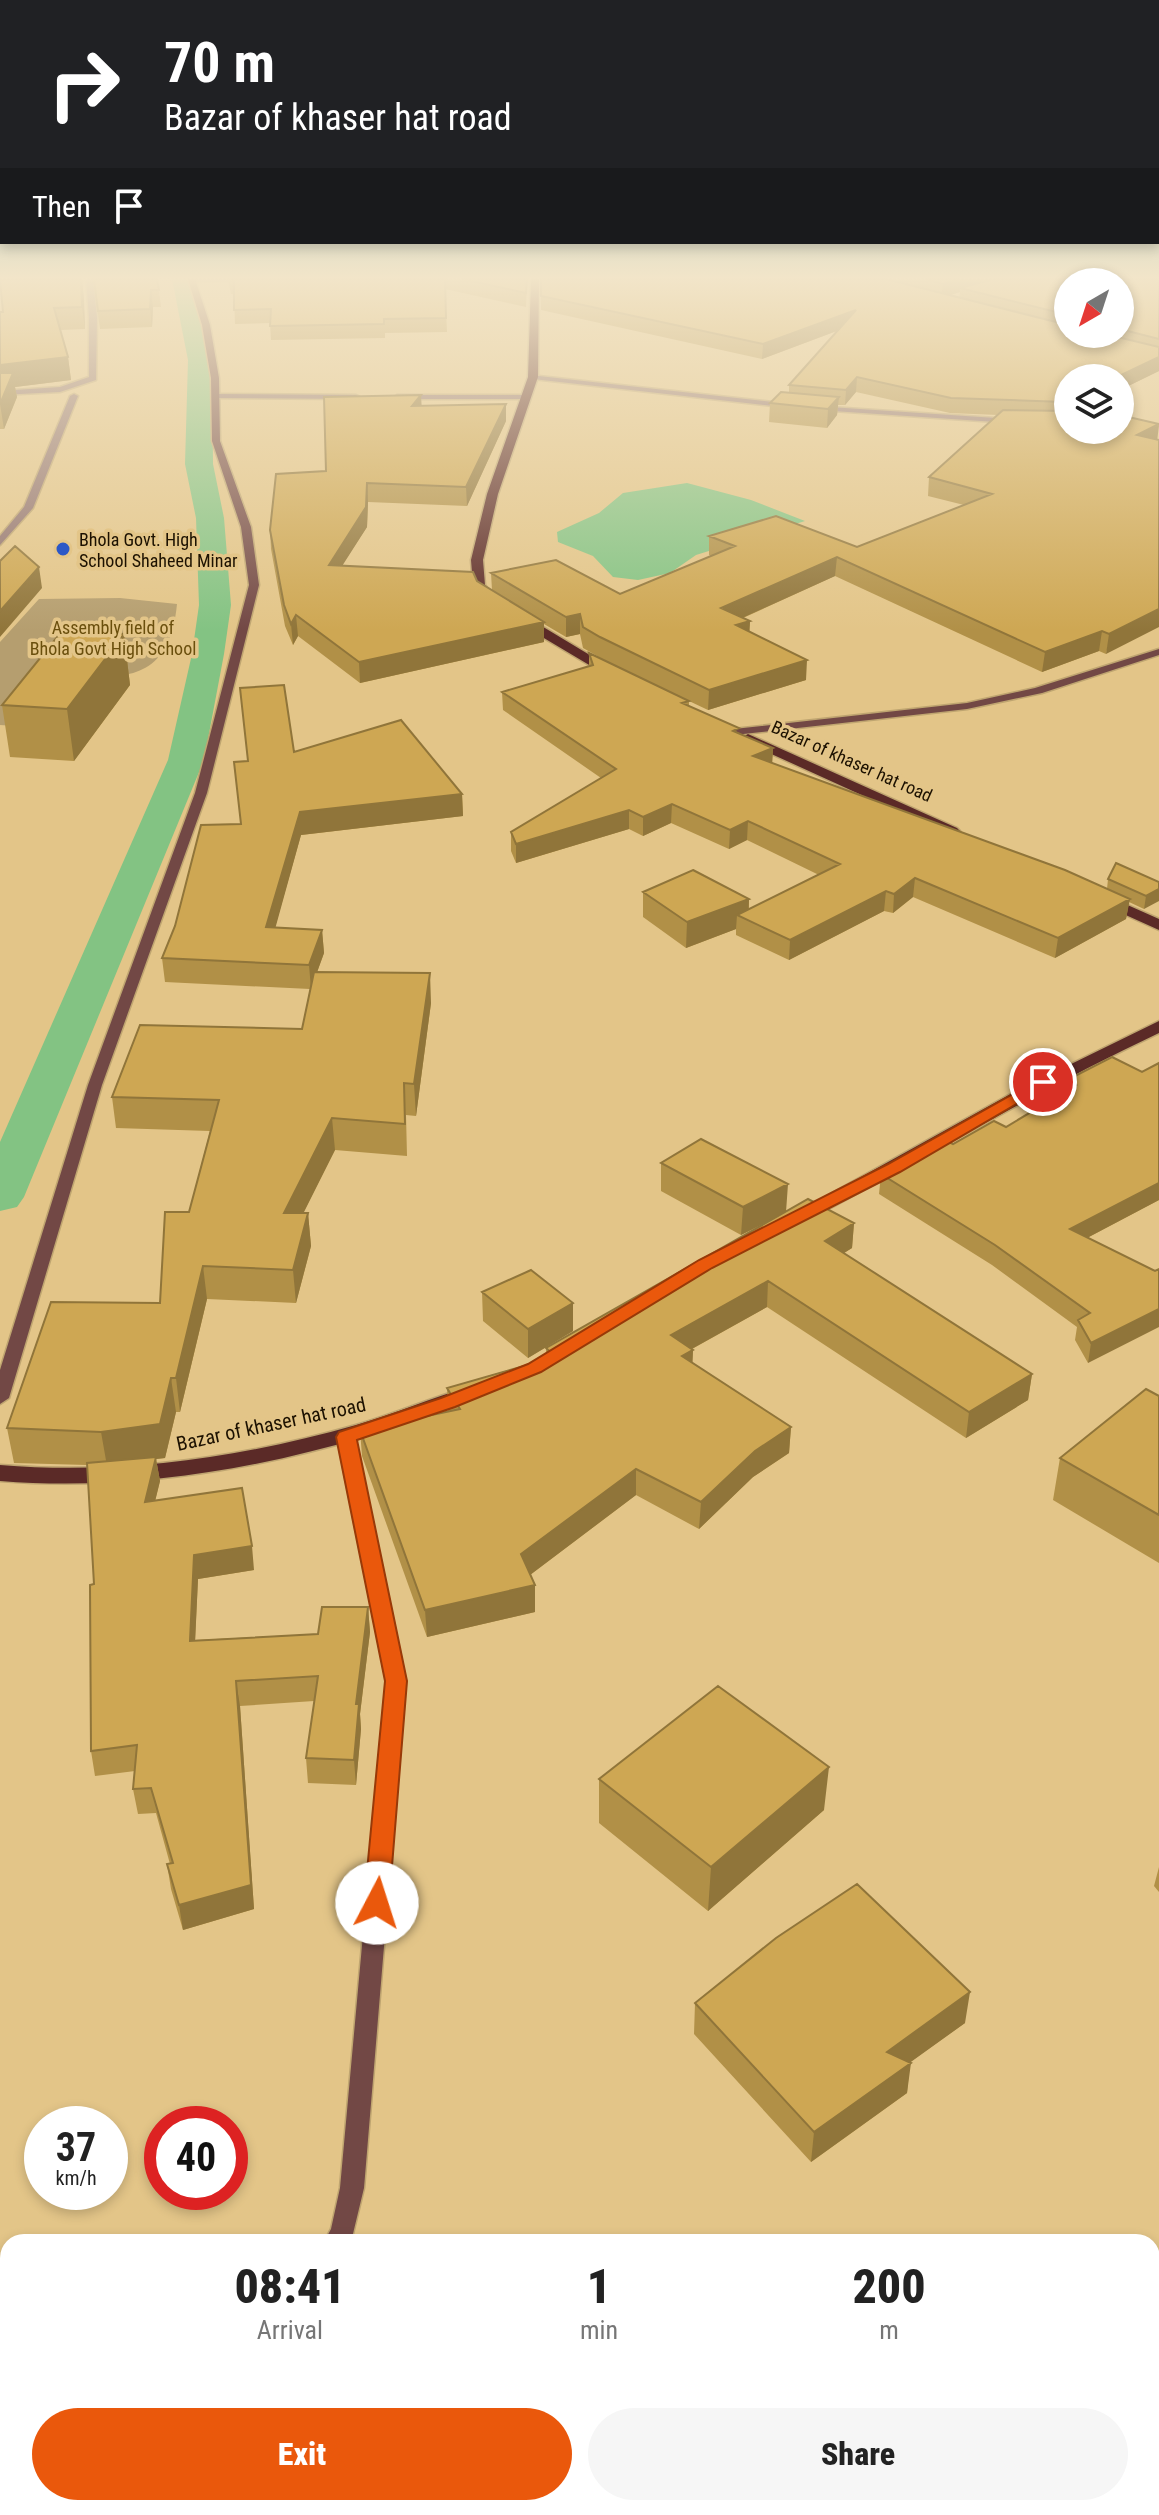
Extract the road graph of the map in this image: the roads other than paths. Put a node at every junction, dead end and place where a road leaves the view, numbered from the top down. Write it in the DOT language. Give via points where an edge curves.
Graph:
graph roads {
  1 [pos="74,396"];
  2 [pos="215,396"];
  3 [pos="272,396"];
  4 [pos="703,396"];
  5 [pos="371,397"];
  6 [pos="386,397"];
  7 [pos="526,397"];
  8 [pos="796,407"];
  9 [pos="812,408"];
  10 [pos="1026,420"];
  11 [pos="0,542"];
  12 [pos="1159,652"];
  13 [pos="621,676"];
  14 [pos="720,725"];
  15 [pos="734,732"];
  16 [pos="961,835"];
  17 [pos="1088,893"];
  18 [pos="1159,925"];
  19 [pos="1159,1026"];
  20 [pos="786,1223"];
  21 [pos="491,1385"];
  22 [pos="0,1398"];
  23 [pos="346,1437"];
  24 [pos="7,1474"];
  25 [pos="342,2234"];
  1 -- 11 [label="street" via="28,508"];
  2 -- 22 [label="street" via="216,441 246,527 254,585 201,793 95,1085"];
  3 -- 5 [label="street"];
  4 -- 8 [label="street"];
  6 -- 7 [label="street"];
  7 -- 13 [label="main road" via="481,530 477,579 483,596"];
  9 -- 10 [label="street" via="983,422"];
  12 -- 15 [label="street" via="1038,691 967,706"];
  14 -- 15 [label="main road, Bazar of khaser hat road"];
  15 -- 16 [label="main road, Bazar of khaser hat road"];
  17 -- 18 [label="main road"];
  19 -- 20 [label="main road" via="1068,1068"];
  21 -- 23 [label="main road, Bazar of khaser hat road"];
  23 -- 24 [label="main road, Bazar of khaser hat road" via="107,1477"];
  23 -- 25 [label="street" via="396,1681 352,2188"];
}
